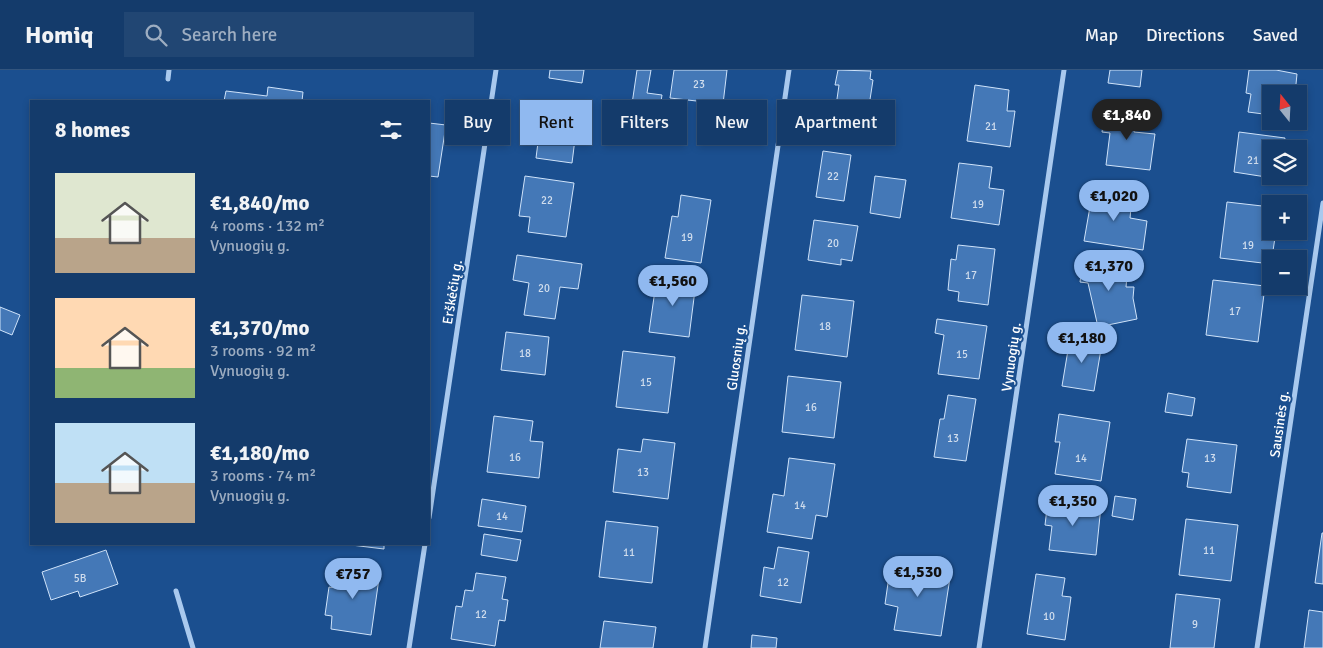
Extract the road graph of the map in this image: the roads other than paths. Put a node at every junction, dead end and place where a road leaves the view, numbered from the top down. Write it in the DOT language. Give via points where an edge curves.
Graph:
graph roads {
  1 [pos="169,70"];
  2 [pos="496,70"];
  3 [pos="789,70"];
  4 [pos="1064,70"];
  5 [pos="168,79"];
  6 [pos="1323,203"];
  7 [pos="430,511"];
  8 [pos="425,545"];
  9 [pos="176,591"];
  10 [pos="193,648"];
  11 [pos="409,648"];
  12 [pos="705,648"];
  13 [pos="979,648"];
  14 [pos="1257,648"];
  1 -- 5 [label="street"];
  2 -- 7 [label="street, Erškėčių g."];
  3 -- 12 [label="street, Gluosnių g."];
  4 -- 13 [label="street, Vynuogių g."];
  6 -- 14 [label="street, Sausinės g."];
  8 -- 11 [label="street"];
  9 -- 10 [label="street"];
}
